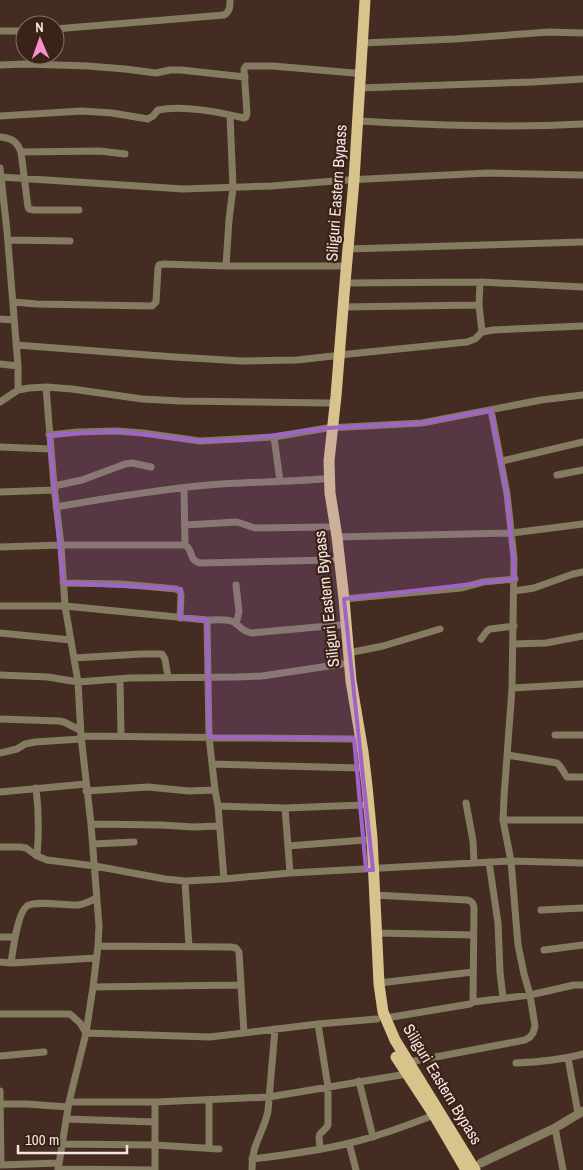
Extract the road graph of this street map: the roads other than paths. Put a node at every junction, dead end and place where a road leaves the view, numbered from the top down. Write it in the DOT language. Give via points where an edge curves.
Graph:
graph roads {
  1 [pos="230,0"];
  2 [pos="357,0"];
  3 [pos="365,0"];
  4 [pos="65,28"];
  5 [pos="0,31"];
  6 [pos="15,31"];
  7 [pos="583,33"];
  8 [pos="362,43"];
  9 [pos="0,64"];
  10 [pos="354,73"];
  11 [pos="245,77"];
  12 [pos="583,79"];
  13 [pos="360,88"];
  14 [pos="230,115"];
  15 [pos="0,116"];
  16 [pos="358,122"];
  17 [pos="583,124"];
  18 [pos="0,137"];
  19 [pos="21,152"];
  20 [pos="125,154"];
  21 [pos="0,168"];
  22 [pos="583,175"];
  23 [pos="1,178"];
  24 [pos="24,179"];
  25 [pos="351,180"];
  26 [pos="233,188"];
  27 [pos="79,210"];
  28 [pos="8,240"];
  29 [pos="70,241"];
  30 [pos="583,242"];
  31 [pos="348,249"];
  32 [pos="0,261"];
  33 [pos="10,262"];
  34 [pos="226,266"];
  35 [pos="340,266"];
  36 [pos="480,282"];
  37 [pos="345,283"];
  38 [pos="583,287"];
  39 [pos="13,302"];
  40 [pos="479,305"];
  41 [pos="343,308"];
  42 [pos="0,319"];
  43 [pos="14,320"];
  44 [pos="583,326"];
  45 [pos="482,332"];
  46 [pos="16,345"];
  47 [pos="336,355"];
  48 [pos="0,364"];
  49 [pos="18,366"];
  50 [pos="46,387"];
  51 [pos="18,390"];
  52 [pos="583,395"];
  53 [pos="0,402"];
  54 [pos="329,403"];
  55 [pos="490,410"];
  56 [pos="330,428"];
  57 [pos="49,435"];
  58 [pos="274,437"];
  59 [pos="583,442"];
  60 [pos="0,447"];
  61 [pos="51,449"];
  62 [pos="502,461"];
  63 [pos="152,467"];
  64 [pos="583,470"];
  65 [pos="557,475"];
  66 [pos="322,479"];
  67 [pos="280,481"];
  68 [pos="54,488"];
  69 [pos="184,488"];
  70 [pos="0,492"];
  71 [pos="56,507"];
  72 [pos="583,524"];
  73 [pos="185,525"];
  74 [pos="328,527"];
  75 [pos="512,533"];
  76 [pos="337,537"];
  77 [pos="61,545"];
  78 [pos="185,545"];
  79 [pos="0,547"];
  80 [pos="332,560"];
  81 [pos="583,572"];
  82 [pos="515,579"];
  83 [pos="63,583"];
  84 [pos="236,586"];
  85 [pos="514,591"];
  86 [pos="344,599"];
  87 [pos="0,606"];
  88 [pos="65,606"];
  89 [pos="180,618"];
  90 [pos="206,620"];
  91 [pos="236,624"];
  92 [pos="339,625"];
  93 [pos="514,626"];
  94 [pos="440,629"];
  95 [pos="0,633"];
  96 [pos="583,636"];
  97 [pos="482,639"];
  98 [pos="71,640"];
  99 [pos="513,644"];
  100 [pos="348,653"];
  101 [pos="74,658"];
  102 [pos="342,664"];
  103 [pos="0,675"];
  104 [pos="208,676"];
  105 [pos="168,677"];
  106 [pos="120,678"];
  107 [pos="78,682"];
  108 [pos="583,684"];
  109 [pos="512,688"];
  110 [pos="0,719"];
  111 [pos="81,735"];
  112 [pos="555,735"];
  113 [pos="583,735"];
  114 [pos="121,736"];
  115 [pos="209,737"];
  116 [pos="354,740"];
  117 [pos="0,753"];
  118 [pos="507,755"];
  119 [pos="212,764"];
  120 [pos="359,768"];
  121 [pos="583,777"];
  122 [pos="86,787"];
  123 [pos="36,788"];
  124 [pos="215,790"];
  125 [pos="0,792"];
  126 [pos="466,803"];
  127 [pos="363,805"];
  128 [pos="218,806"];
  129 [pos="285,808"];
  130 [pos="503,820"];
  131 [pos="583,820"];
  132 [pos="91,824"];
  133 [pos="220,826"];
  134 [pos="365,840"];
  135 [pos="134,842"];
  136 [pos="93,844"];
  137 [pos="288,846"];
  138 [pos="0,847"];
  139 [pos="37,856"];
  140 [pos="511,861"];
  141 [pos="489,862"];
  142 [pos="474,863"];
  143 [pos="583,863"];
  144 [pos="95,866"];
  145 [pos="370,870"];
  146 [pos="290,873"];
  147 [pos="224,879"];
  148 [pos="185,881"];
  149 [pos="374,894"];
  150 [pos="96,898"];
  151 [pos="583,908"];
  152 [pos="541,910"];
  153 [pos="376,933"];
  154 [pos="473,935"];
  155 [pos="0,936"];
  156 [pos="14,937"];
  157 [pos="583,945"];
  158 [pos="98,946"];
  159 [pos="189,947"];
  160 [pos="544,950"];
  161 [pos="96,958"];
  162 [pos="0,962"];
  163 [pos="11,963"];
  164 [pos="473,972"];
  165 [pos="379,983"];
  166 [pos="240,985"];
  167 [pos="583,986"];
  168 [pos="93,987"];
  169 [pos="530,995"];
  170 [pos="503,998"];
  171 [pos="474,1002"];
  172 [pos="0,1014"];
  173 [pos="381,1019"];
  174 [pos="318,1024"];
  175 [pos="275,1030"];
  176 [pos="86,1033"];
  177 [pos="244,1034"];
  178 [pos="44,1052"];
  179 [pos="583,1054"];
  180 [pos="0,1056"];
  181 [pos="568,1058"];
  182 [pos="516,1063"];
  183 [pos="408,1068"];
  184 [pos="358,1081"];
  185 [pos="328,1087"];
  186 [pos="0,1092"];
  187 [pos="269,1097"];
  188 [pos="209,1100"];
  189 [pos="155,1102"];
  190 [pos="0,1104"];
  191 [pos="69,1104"];
  192 [pos="581,1112"];
  193 [pos="434,1115"];
  194 [pos="66,1119"];
  195 [pos="155,1122"];
  196 [pos="555,1128"];
  197 [pos="373,1137"];
  198 [pos="349,1143"];
  199 [pos="62,1144"];
  200 [pos="155,1145"];
  201 [pos="209,1148"];
  202 [pos="220,1149"];
  203 [pos="320,1149"];
  204 [pos="252,1160"];
  205 [pos="1,1165"];
  206 [pos="58,1167"];
  207 [pos="472,1168"];
  208 [pos="155,1170"];
  209 [pos="252,1170"];
  210 [pos="356,1170"];
  211 [pos="563,1170"];
  1 -- 4 [label="street" via="230,9 224,15"];
  2 -- 10 [label="main road, Siliguri Eastern Bypass"];
  3 -- 8 [label="main road, Siliguri Eastern Bypass"];
  5 -- 6 [label="street"];
  7 -- 8 [label="street" via="549,32"];
  8 -- 13 [label="main road, Siliguri Eastern Bypass"];
  9 -- 11 [label="street" via="95,66 156,73 181,70"];
  10 -- 11 [label="street" via="249,65 244,69"];
  10 -- 25 [label="main road, Siliguri Eastern Bypass"];
  11 -- 14 [label="street" via="246,116"];
  12 -- 13 [label="street"];
  13 -- 16 [label="main road, Siliguri Eastern Bypass"];
  14 -- 15 [label="street" via="169,109 158,110 148,119 90,112"];
  14 -- 26 [label="street"];
  16 -- 17 [label="street" via="446,126"];
  16 -- 25 [label="main road, Siliguri Eastern Bypass"];
  18 -- 19 [label="street" via="10,138"];
  19 -- 20 [label="street" via="100,151"];
  19 -- 24 [label="street"];
  21 -- 23 [label="street"];
  22 -- 25 [label="street" via="488,173"];
  23 -- 24 [label="street"];
  23 -- 28 [label="street"];
  24 -- 26 [label="street" via="183,189"];
  24 -- 27 [label="street" via="29,208"];
  25 -- 26 [label="street"];
  25 -- 31 [label="main road, Siliguri Eastern Bypass"];
  25 -- 35 [label="main road, Siliguri Eastern Bypass"];
  26 -- 34 [label="street"];
  28 -- 29 [label="street"];
  28 -- 33 [label="street"];
  30 -- 31 [label="street"];
  31 -- 37 [label="main road, Siliguri Eastern Bypass"];
  32 -- 33 [label="street"];
  33 -- 39 [label="street"];
  34 -- 35 [label="street"];
  34 -- 39 [label="street" via="161,264 156,302 152,306"];
  35 -- 47 [label="main road, Siliguri Eastern Bypass"];
  36 -- 37 [label="street"];
  36 -- 38 [label="street"];
  36 -- 40 [label="street"];
  37 -- 41 [label="main road, Siliguri Eastern Bypass"];
  39 -- 43 [label="street"];
  40 -- 41 [label="street"];
  40 -- 45 [label="street"];
  41 -- 47 [label="main road, Siliguri Eastern Bypass"];
  42 -- 43 [label="street"];
  43 -- 46 [label="street"];
  44 -- 45 [label="street"];
  45 -- 47 [label="street" via="467,342"];
  46 -- 47 [label="street" via="242,361 297,360"];
  46 -- 49 [label="street"];
  47 -- 54 [label="main road, Siliguri Eastern Bypass"];
  47 -- 56 [label="main road, Siliguri Eastern Bypass"];
  48 -- 49 [label="street"];
  49 -- 51 [label="street"];
  50 -- 51 [label="street"];
  50 -- 54 [label="street" via="142,399"];
  50 -- 57 [label="street"];
  51 -- 53 [label="street"];
  52 -- 55 [label="street"];
  54 -- 56 [label="main road, Siliguri Eastern Bypass"];
  55 -- 56 [label="street" via="422,423"];
  55 -- 62 [label="street"];
  56 -- 58 [label="street"];
  56 -- 66 [label="main road, Siliguri Eastern Bypass" via="323,453"];
  56 -- 76 [label="main road, Siliguri Eastern Bypass" via="329,477"];
  57 -- 58 [label="street" via="116,431 200,441"];
  57 -- 61 [label="street"];
  58 -- 67 [label="street"];
  59 -- 62 [label="street"];
  60 -- 61 [label="street"];
  61 -- 68 [label="street"];
  62 -- 75 [label="street"];
  63 -- 68 [label="street" via="125,464"];
  64 -- 65 [label="street"];
  66 -- 67 [label="street"];
  66 -- 74 [label="main road, Siliguri Eastern Bypass"];
  67 -- 69 [label="street"];
  68 -- 70 [label="street"];
  68 -- 71 [label="street"];
  69 -- 71 [label="street" via="153,490"];
  69 -- 73 [label="street"];
  71 -- 77 [label="street"];
  72 -- 75 [label="street"];
  73 -- 74 [label="street" via="237,522 255,528"];
  73 -- 78 [label="street"];
  74 -- 80 [label="main road, Siliguri Eastern Bypass"];
  75 -- 76 [label="street"];
  75 -- 82 [label="street"];
  76 -- 86 [label="main road, Siliguri Eastern Bypass"];
  77 -- 78 [label="street"];
  77 -- 79 [label="street"];
  77 -- 83 [label="street"];
  78 -- 80 [label="street" via="195,562 200,563"];
  80 -- 92 [label="main road, Siliguri Eastern Bypass"];
  81 -- 85 [label="street"];
  82 -- 85 [label="street"];
  82 -- 86 [label="street" via="461,588"];
  83 -- 88 [label="street"];
  83 -- 89 [label="street" via="176,589 181,595"];
  84 -- 91 [label="street" via="239,616"];
  85 -- 93 [label="street"];
  86 -- 100 [label="main road, Siliguri Eastern Bypass"];
  87 -- 88 [label="street"];
  88 -- 89 [label="street"];
  88 -- 98 [label="street"];
  89 -- 90 [label="street"];
  90 -- 91 [label="street" via="227,620"];
  90 -- 104 [label="street"];
  91 -- 92 [label="street" via="241,630 252,633"];
  92 -- 102 [label="main road, Siliguri Eastern Bypass"];
  93 -- 97 [label="street" via="490,629"];
  93 -- 99 [label="street"];
  94 -- 100 [label="street"];
  95 -- 98 [label="street"];
  96 -- 99 [label="street" via="546,643"];
  98 -- 101 [label="street"];
  99 -- 109 [label="street"];
  100 -- 145 [label="main road, Siliguri Eastern Bypass" via="367,786"];
  101 -- 105 [label="street" via="162,654"];
  101 -- 107 [label="street"];
  102 -- 104 [label="street" via="262,676"];
  102 -- 116 [label="main road, Siliguri Eastern Bypass"];
  103 -- 107 [label="street"];
  104 -- 105 [label="street"];
  104 -- 115 [label="street"];
  105 -- 106 [label="street"];
  106 -- 107 [label="street"];
  106 -- 114 [label="street"];
  107 -- 111 [label="street"];
  108 -- 109 [label="street"];
  109 -- 118 [label="street"];
  110 -- 111 [label="street" via="59,721"];
  111 -- 114 [label="street"];
  111 -- 117 [label="street" via="25,744"];
  111 -- 122 [label="street"];
  112 -- 113 [label="street"];
  114 -- 115 [label="street"];
  115 -- 116 [label="street"];
  115 -- 119 [label="street"];
  116 -- 120 [label="main road, Siliguri Eastern Bypass"];
  118 -- 121 [label="street" via="557,763 567,777"];
  118 -- 130 [label="street"];
  119 -- 120 [label="street"];
  119 -- 124 [label="street"];
  120 -- 127 [label="main road, Siliguri Eastern Bypass"];
  122 -- 123 [label="street"];
  122 -- 124 [label="street"];
  122 -- 132 [label="street"];
  123 -- 125 [label="street"];
  123 -- 139 [label="street" via="39,815"];
  124 -- 128 [label="street"];
  126 -- 142 [label="street"];
  127 -- 129 [label="street"];
  127 -- 134 [label="main road, Siliguri Eastern Bypass"];
  128 -- 129 [label="street"];
  128 -- 133 [label="street"];
  129 -- 137 [label="street"];
  130 -- 131 [label="street"];
  130 -- 140 [label="street"];
  132 -- 133 [label="street"];
  132 -- 136 [label="street"];
  133 -- 147 [label="street"];
  134 -- 137 [label="street"];
  134 -- 145 [label="main road, Siliguri Eastern Bypass"];
  135 -- 136 [label="street"];
  136 -- 144 [label="street"];
  137 -- 146 [label="street"];
  138 -- 139 [label="street" via="26,848"];
  139 -- 144 [label="street"];
  140 -- 141 [label="street"];
  140 -- 143 [label="street"];
  140 -- 169 [label="street" via="518,945"];
  141 -- 142 [label="street"];
  141 -- 170 [label="street" via="498,923"];
  142 -- 145 [label="street"];
  144 -- 148 [label="street"];
  144 -- 150 [label="street"];
  145 -- 146 [label="street"];
  145 -- 149 [label="main road, Siliguri Eastern Bypass"];
  145 -- 173 [label="main road, Siliguri Eastern Bypass" via="366,894 372,989"];
  146 -- 147 [label="street"];
  147 -- 148 [label="street"];
  148 -- 159 [label="street"];
  149 -- 153 [label="main road, Siliguri Eastern Bypass"];
  149 -- 154 [label="street" via="471,901 474,907"];
  150 -- 156 [label="street" via="77,905 27,906"];
  150 -- 158 [label="street"];
  151 -- 152 [label="street"];
  153 -- 154 [label="street"];
  153 -- 165 [label="main road, Siliguri Eastern Bypass"];
  154 -- 164 [label="street"];
  155 -- 156 [label="street"];
  156 -- 163 [label="street"];
  157 -- 160 [label="street"];
  158 -- 159 [label="street"];
  158 -- 161 [label="street"];
  159 -- 166 [label="street" via="236,948"];
  161 -- 163 [label="street"];
  161 -- 168 [label="street"];
  162 -- 163 [label="street"];
  164 -- 165 [label="street"];
  164 -- 171 [label="street"];
  165 -- 173 [label="main road, Siliguri Eastern Bypass"];
  166 -- 168 [label="street"];
  166 -- 177 [label="street"];
  167 -- 169 [label="street"];
  168 -- 176 [label="street"];
  169 -- 170 [label="street"];
  169 -- 183 [label="street" via="535,1026 525,1040"];
  170 -- 171 [label="street"];
  171 -- 173 [label="street"];
  172 -- 176 [label="street" via="70,1014"];
  173 -- 174 [label="street"];
  173 -- 183 [label="main road, Siliguri Eastern Bypass" via="391,1049"];
  174 -- 175 [label="street"];
  174 -- 185 [label="street"];
  175 -- 177 [label="street"];
  175 -- 187 [label="street"];
  176 -- 177 [label="street" via="210,1037"];
  176 -- 191 [label="street"];
  178 -- 180 [label="street"];
  179 -- 181 [label="street"];
  181 -- 182 [label="street"];
  181 -- 192 [label="street"];
  183 -- 184 [label="street"];
  183 -- 193 [label="main road, Siliguri Eastern Bypass"];
  183 -- 207 [label="main road, Siliguri Eastern Bypass"];
  184 -- 185 [label="street"];
  184 -- 197 [label="street"];
  185 -- 187 [label="street"];
  185 -- 203 [label="street" via="328,1125 319,1137"];
  186 -- 190 [label="street"];
  187 -- 188 [label="street"];
  187 -- 204 [label="street" via="266,1120"];
  188 -- 189 [label="street"];
  188 -- 201 [label="street"];
  189 -- 191 [label="street"];
  189 -- 195 [label="street"];
  190 -- 191 [label="street"];
  190 -- 205 [label="street"];
  191 -- 194 [label="street"];
  192 -- 196 [label="street"];
  193 -- 197 [label="street"];
  193 -- 207 [label="main road, Siliguri Eastern Bypass"];
  194 -- 195 [label="street"];
  194 -- 199 [label="street"];
  195 -- 200 [label="street"];
  196 -- 207 [label="street"];
  196 -- 211 [label="street"];
  197 -- 198 [label="street"];
  198 -- 203 [label="street"];
  198 -- 210 [label="street"];
  199 -- 200 [label="street"];
  199 -- 206 [label="street"];
  200 -- 201 [label="street"];
  200 -- 208 [label="street"];
  201 -- 202 [label="street"];
  203 -- 204 [label="street"];
  204 -- 209 [label="street"];
  205 -- 206 [label="street"];
  206 -- 208 [label="street"];
}
